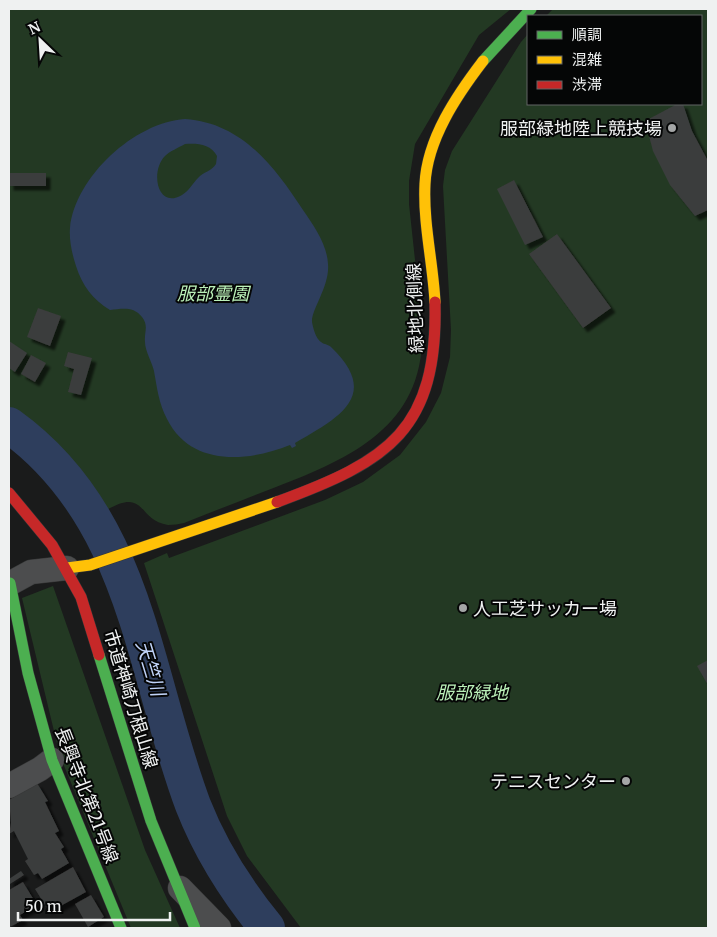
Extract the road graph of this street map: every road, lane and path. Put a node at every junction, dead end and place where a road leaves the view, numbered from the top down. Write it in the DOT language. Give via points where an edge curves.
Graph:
graph roads {
  1 [pos="531,9"];
  2 [pos="9,493"];
  3 [pos="66,568"];
  4 [pos="10,583"];
  5 [pos="52,760"];
  6 [pos="9,786"];
  7 [pos="179,887"];
  8 [pos="121,928"];
  9 [pos="195,928"];
  10 [pos="219,928"];
  1 -- 3 [label="street, 緑地北側線" via="478,68 449,115 428,166 425,201 437,344 427,390 409,422 381,452 343,476 241,515 90,565"];
  2 -- 3 [label="street, 市道神崎刀根山線" via="43,533"];
  3 -- 4 [label="street" via="31,572"];
  3 -- 7 [label="street, 市道神崎刀根山線" via="88,616 151,821"];
  4 -- 5 [label="street, 長興寺北第21号線" via="28,673"];
  5 -- 6 [label="street"];
  5 -- 8 [label="street, 長興寺北第21号線"];
  7 -- 9 [label="street, 市道神崎刀根山線"];
  7 -- 10 [label="street"];
}
